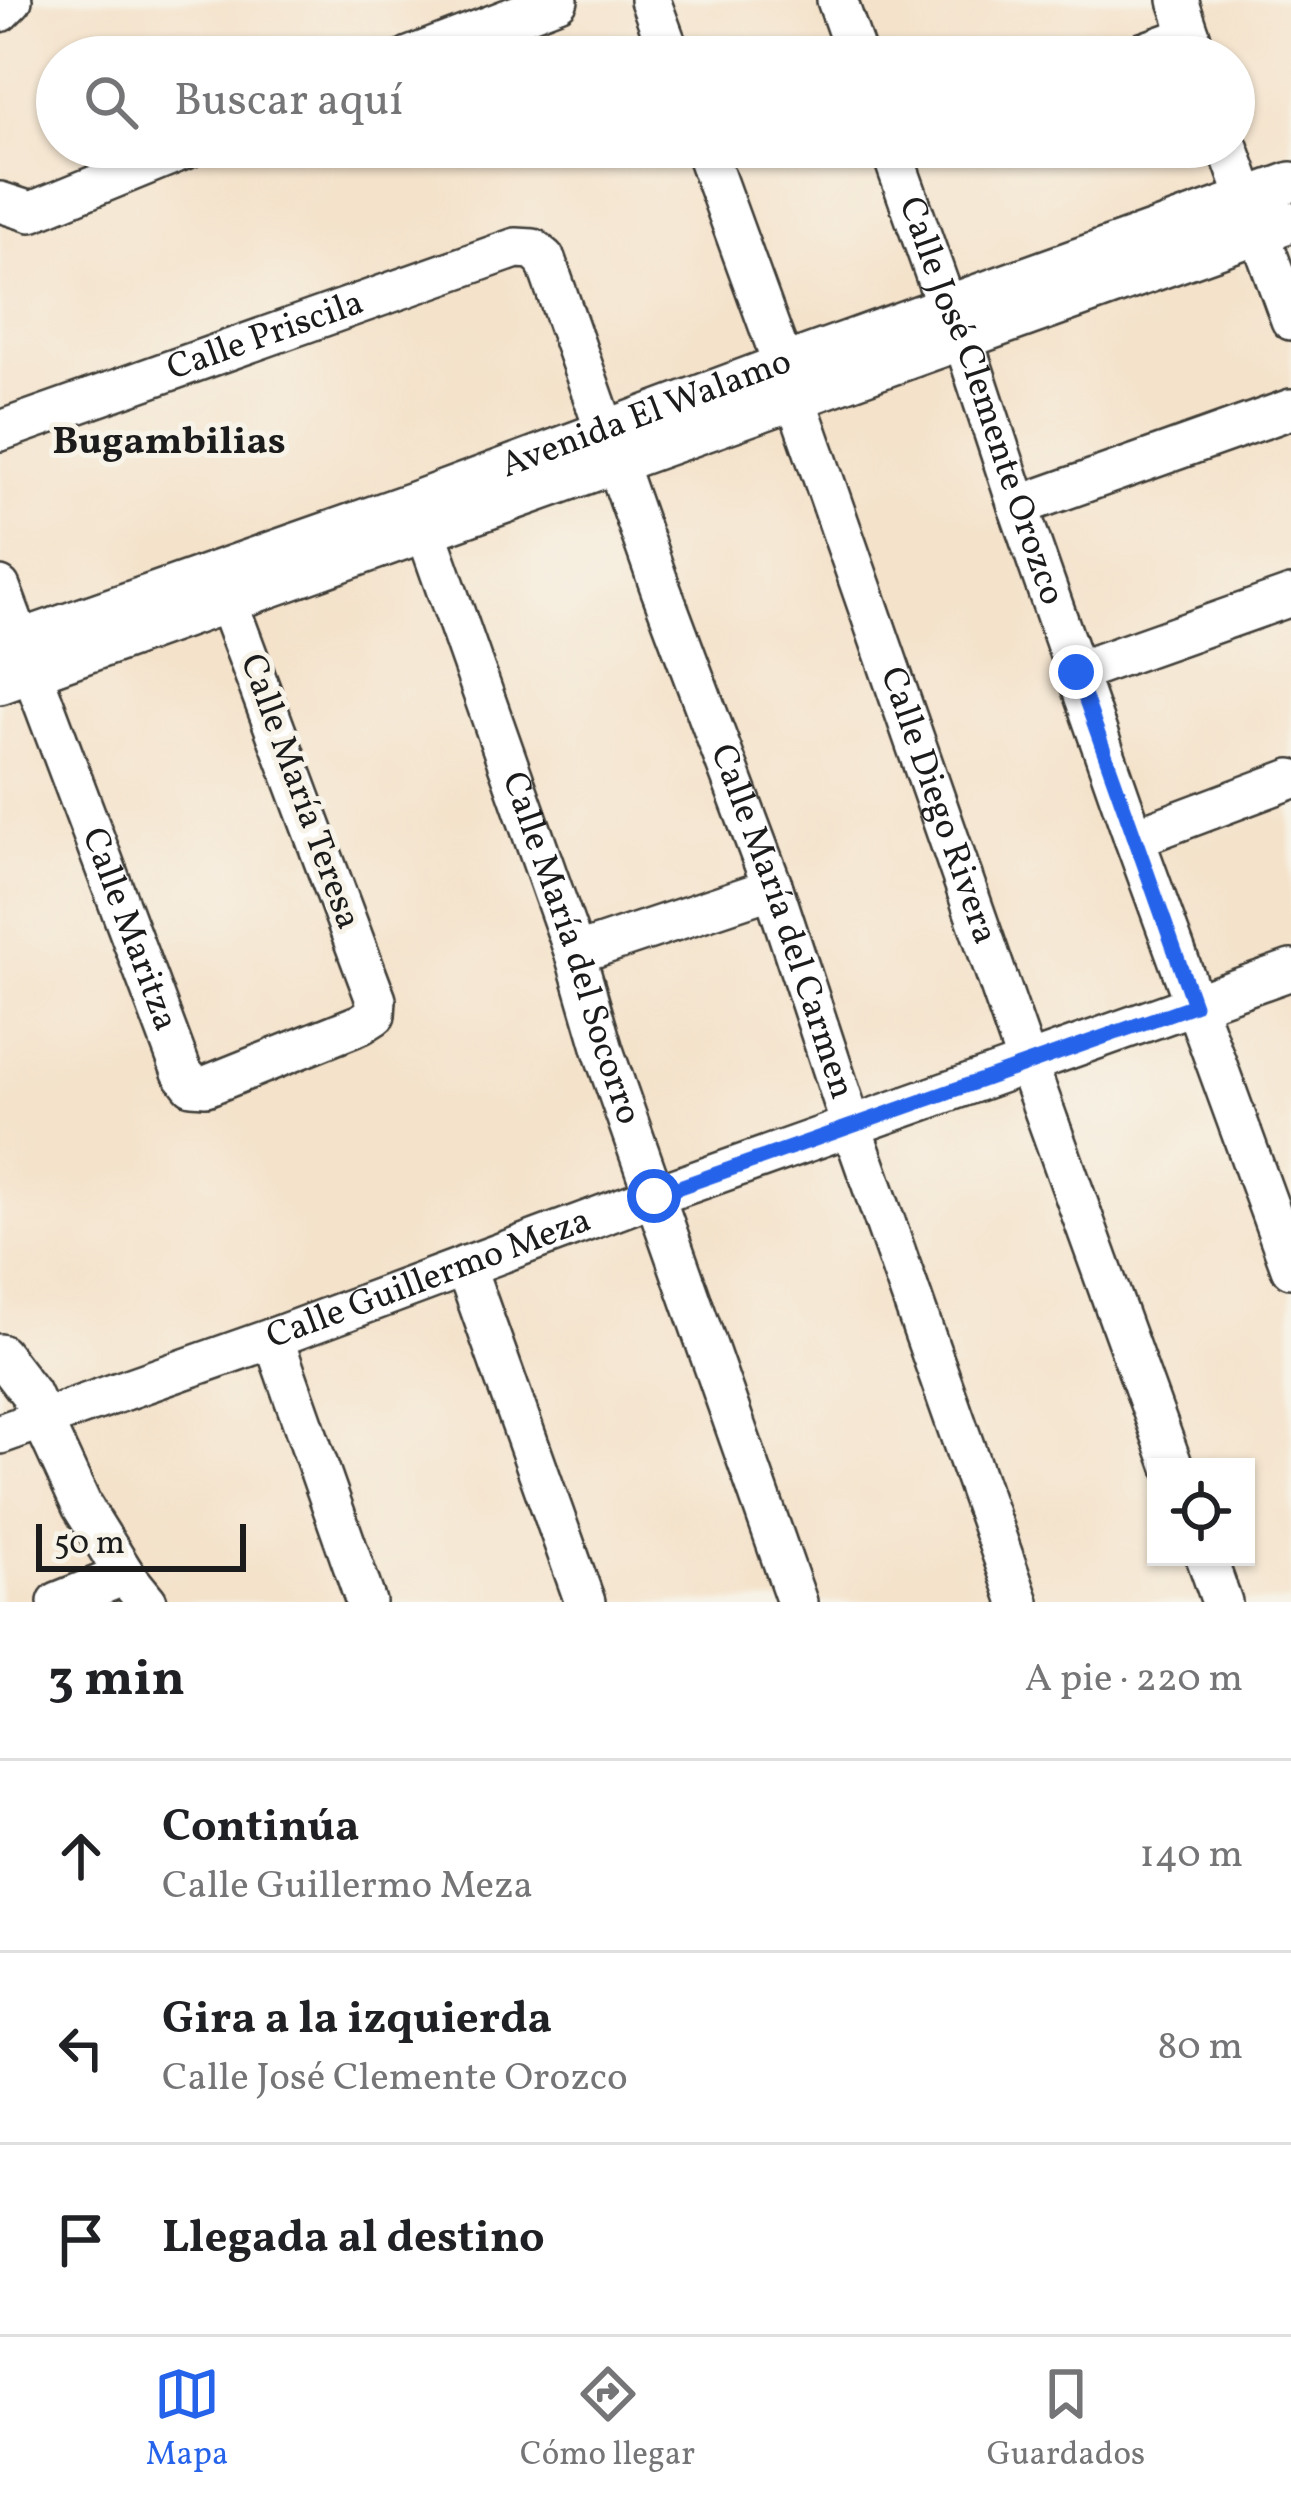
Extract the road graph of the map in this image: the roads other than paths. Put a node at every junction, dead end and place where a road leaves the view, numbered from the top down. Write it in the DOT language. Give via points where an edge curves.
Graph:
graph roads {
  1 [pos="558,0"];
  2 [pos="650,0"];
  3 [pos="837,0"];
  4 [pos="469,15"];
  5 [pos="439,36"];
  6 [pos="663,36"];
  7 [pos="850,36"];
  8 [pos="133,168"];
  9 [pos="712,168"];
  10 [pos="898,168"];
  11 [pos="1239,168"];
  12 [pos="1291,182"];
  13 [pos="10,213"];
  14 [pos="1265,218"];
  15 [pos="532,249"];
  16 [pos="1291,320"];
  17 [pos="955,322"];
  18 [pos="790,382"];
  19 [pos="1291,409"];
  20 [pos="0,431"];
  21 [pos="612,447"];
  22 [pos="1018,506"];
  23 [pos="421,517"];
  24 [pos="0,587"];
  25 [pos="222,587"];
  26 [pos="1291,596"];
  27 [pos="12,660"];
  28 [pos="1076,672"];
  29 [pos="1291,779"];
  30 [pos="1134,838"];
  31 [pos="773,887"];
  32 [pos="575,954"];
  33 [pos="1291,970"];
  34 [pos="1194,1005"];
  35 [pos="375,1015"];
  36 [pos="1027,1063"];
  37 [pos="853,1128"];
  38 [pos="1273,1163"];
  39 [pos="654,1196"];
  40 [pos="465,1266"];
  41 [pos="1291,1268"];
  42 [pos="273,1338"];
  43 [pos="0,1354"];
  44 [pos="40,1420"];
  45 [pos="0,1434"];
  46 [pos="1170,1458"];
  47 [pos="1209,1566"];
  48 [pos="136,1588"];
  49 [pos="58,1602"];
  50 [pos="366,1602"];
  51 [pos="585,1602"];
  52 [pos="797,1602"];
  53 [pos="1019,1602"];
  54 [pos="1222,1602"];
  1 -- 4 [label="street"];
  2 -- 6 [label="street"];
  3 -- 7 [label="street"];
  4 -- 5 [label="street"];
  8 -- 13 [label="street"];
  9 -- 18 [label="street, Calle Diego Rivera"];
  10 -- 17 [label="street, Calle José Clemente Orozco"];
  11 -- 14 [label="street"];
  12 -- 14 [label="street, Avenida El Walamo"];
  14 -- 16 [label="street"];
  14 -- 17 [label="street, Avenida El Walamo"];
  15 -- 20 [label="street, Calle Priscila" via="516,248"];
  15 -- 21 [label="street, Calle María del Carmen" via="545,259"];
  17 -- 18 [label="street, Avenida El Walamo"];
  17 -- 22 [label="street, Calle José Clemente Orozco"];
  18 -- 21 [label="street, Avenida El Walamo"];
  18 -- 36 [label="street, Calle Diego Rivera"];
  19 -- 22 [label="street"];
  21 -- 23 [label="street, Avenida El Walamo"];
  21 -- 31 [label="street, Calle María del Carmen"];
  22 -- 28 [label="street, Calle José Clemente Orozco"];
  23 -- 25 [label="street, Avenida El Walamo"];
  23 -- 32 [label="street, Calle María del Socorro"];
  24 -- 27 [label="street, Calle Maritza"];
  25 -- 27 [label="street, Avenida El Walamo"];
  25 -- 35 [label="street, Calle María Teresa"];
  26 -- 28 [label="street"];
  27 -- 35 [label="street, Calle Maritza" via="192,1085"];
  28 -- 30 [label="street, Calle José Clemente Orozco"];
  29 -- 30 [label="street"];
  30 -- 34 [label="street, Calle José Clemente Orozco"];
  31 -- 32 [label="street"];
  31 -- 37 [label="street, Calle María del Carmen"];
  32 -- 39 [label="street, Calle María del Socorro"];
  33 -- 34 [label="street, Calle Guillermo Meza"];
  34 -- 36 [label="street, Calle Guillermo Meza"];
  34 -- 38 [label="street, Calle José Clemente Orozco"];
  36 -- 37 [label="street, Calle Guillermo Meza"];
  36 -- 46 [label="street, Calle Diego Rivera"];
  37 -- 39 [label="street, Calle Guillermo Meza"];
  37 -- 53 [label="street, Calle María del Carmen"];
  38 -- 41 [label="street, Calle José Clemente Orozco"];
  39 -- 40 [label="street, Calle Guillermo Meza"];
  39 -- 52 [label="street, Calle María del Socorro"];
  40 -- 42 [label="street, Calle Guillermo Meza"];
  40 -- 51 [label="street"];
  42 -- 44 [label="street, Calle Guillermo Meza"];
  42 -- 50 [label="street"];
  43 -- 44 [label="street"];
  44 -- 45 [label="street, Calle Guillermo Meza"];
  44 -- 48 [label="street" via="82,1506"];
  47 -- 54 [label="street"];
  48 -- 49 [label="street"];
}
